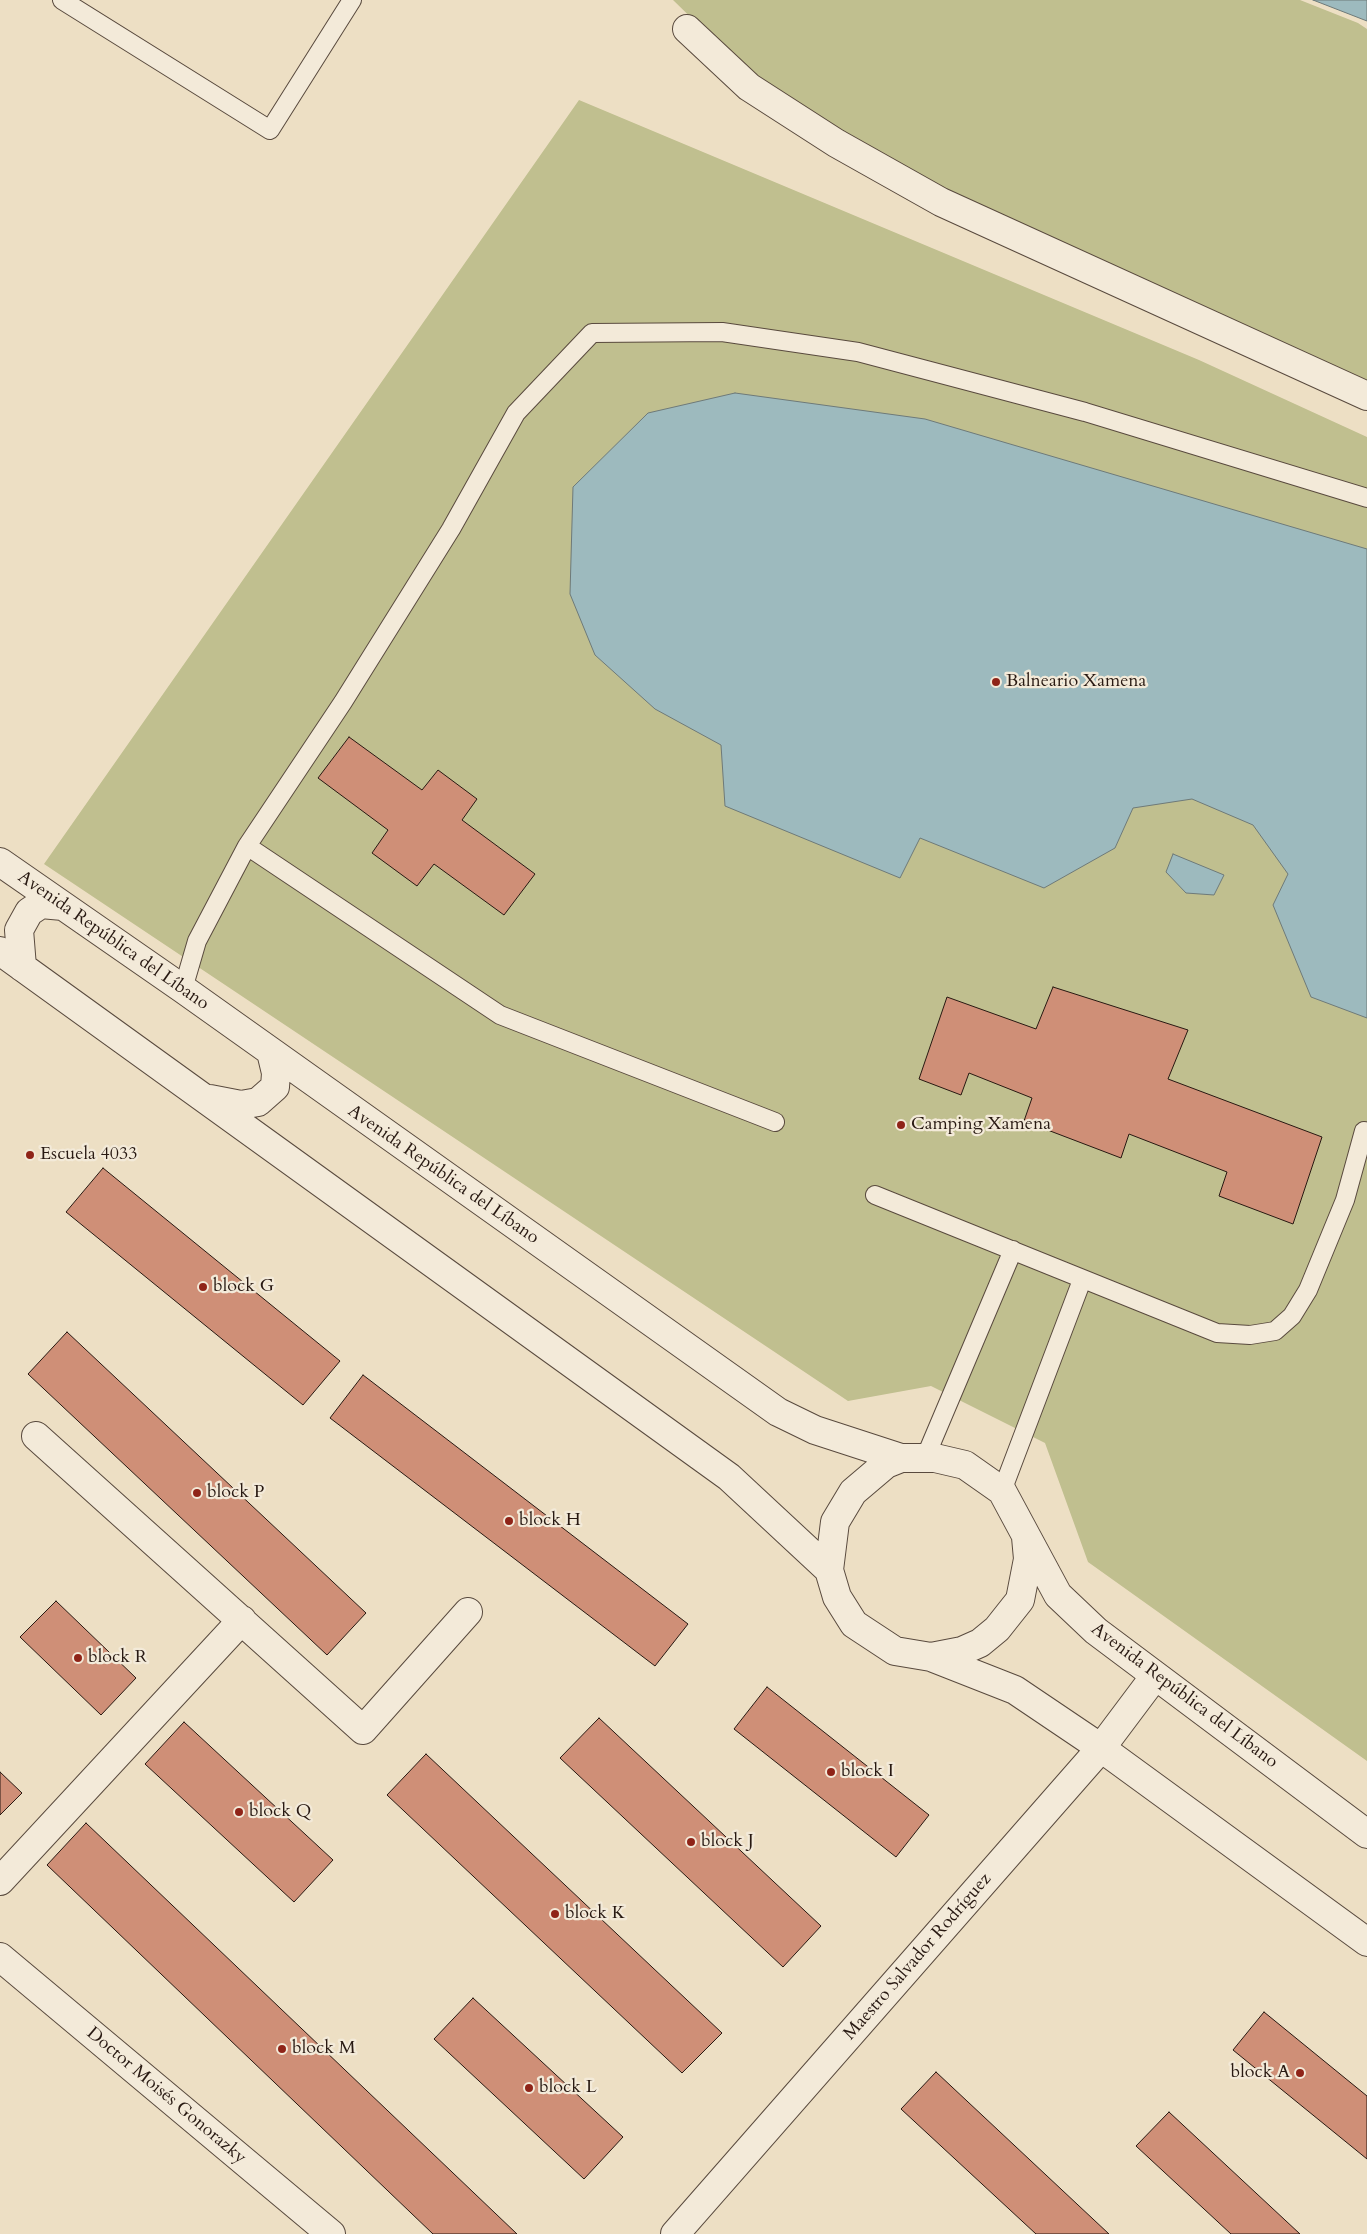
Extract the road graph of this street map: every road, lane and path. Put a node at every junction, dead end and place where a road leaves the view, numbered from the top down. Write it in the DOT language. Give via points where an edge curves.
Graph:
graph roads {
  1 [pos="62,0"];
  2 [pos="352,0"];
  3 [pos="687,29"];
  4 [pos="1367,396"];
  5 [pos="1367,498"];
  6 [pos="247,846"];
  7 [pos="0,862"];
  8 [pos="63,906"];
  9 [pos="0,951"];
  10 [pos="22,967"];
  11 [pos="183,989"];
  12 [pos="271,1052"];
  13 [pos="203,1098"];
  14 [pos="775,1122"];
  15 [pos="1364,1131"];
  16 [pos="875,1194"];
  17 [pos="1013,1250"];
  18 [pos="1082,1280"];
  19 [pos="36,1436"];
  20 [pos="913,1458"];
  21 [pos="1002,1491"];
  22 [pos="1026,1536"];
  23 [pos="829,1570"];
  24 [pos="468,1612"];
  25 [pos="242,1620"];
  26 [pos="931,1657"];
  27 [pos="1155,1676"];
  28 [pos="1102,1748"];
  29 [pos="1367,1834"];
  30 [pos="0,1881"];
  31 [pos="1367,1942"];
  32 [pos="0,1957"];
  33 [pos="331,2234"];
  34 [pos="675,2234"];
  1 -- 2 [label="lane" via="270,130"];
  3 -- 4 [label="street" via="750,87 836,142 940,202"];
  5 -- 6 [label="lane" via="1085,412 858,352 722,332 592,333 516,413 451,529 343,702"];
  6 -- 11 [label="lane" via="197,941"];
  6 -- 14 [label="lane" via="500,1015"];
  7 -- 8 [label="street, Avenida República del Líbano"];
  8 -- 10 [label="street" via="41,904 29,912 19,930"];
  8 -- 11 [label="street, Avenida República del Líbano"];
  9 -- 10 [label="street"];
  10 -- 13 [label="street"];
  11 -- 12 [label="street, Avenida República del Líbano"];
  12 -- 13 [label="street" via="276,1073 275,1087 258,1102 241,1105"];
  12 -- 20 [label="street, Avenida República del Líbano" via="778,1412 815,1430"];
  13 -- 23 [label="street" via="729,1477"];
  15 -- 18 [label="lane" via="1345,1200 1308,1290 1292,1316 1276,1331 1250,1335 1217,1333"];
  16 -- 17 [label="lane"];
  17 -- 18 [label="lane"];
  17 -- 20 [label="lane"];
  18 -- 21 [label="lane"];
  19 -- 25 [label="street"];
  20 -- 21 [label="street, Avenida República del Líbano" via="965,1465"];
  20 -- 23 [label="street" via="886,1464 853,1492 834,1522"];
  21 -- 22 [label="street, Avenida República del Líbano"];
  22 -- 26 [label="street" via="1028,1559 1020,1600 997,1629 980,1643 962,1651"];
  22 -- 27 [label="street, Avenida República del Líbano" via="1058,1595 1096,1631"];
  23 -- 26 [label="street" via="836,1597 854,1624 895,1651"];
  24 -- 25 [label="street" via="363,1730"];
  25 -- 30 [label="street"];
  26 -- 28 [label="street" via="1015,1690"];
  27 -- 28 [label="street, Maestro Salvador Rodríguez"];
  27 -- 29 [label="street, Avenida República del Líbano"];
  28 -- 31 [label="street"];
  28 -- 34 [label="street, Maestro Salvador Rodríguez"];
  32 -- 33 [label="street, Doctor Moisés Gonorazky"];
}
